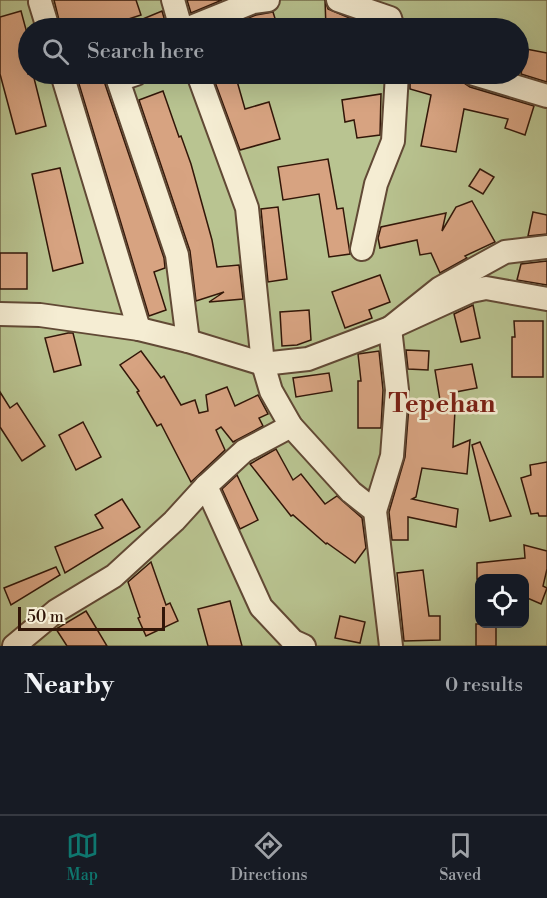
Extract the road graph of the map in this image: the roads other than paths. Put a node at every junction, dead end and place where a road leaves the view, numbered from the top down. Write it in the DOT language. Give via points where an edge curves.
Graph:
graph roads {
  1 [pos="173,0"];
  2 [pos="268,0"];
  3 [pos="338,0"];
  4 [pos="40,2"];
  5 [pos="45,18"];
  6 [pos="179,18"];
  7 [pos="215,18"];
  8 [pos="390,18"];
  9 [pos="65,84"];
  10 [pos="119,84"];
  11 [pos="202,84"];
  12 [pos="396,84"];
  13 [pos="507,84"];
  14 [pos="547,96"];
  15 [pos="547,247"];
  16 [pos="362,249"];
  17 [pos="547,299"];
  18 [pos="0,314"];
  19 [pos="390,328"];
  20 [pos="139,329"];
  21 [pos="188,341"];
  22 [pos="263,364"];
  23 [pos="291,426"];
  24 [pos="206,486"];
  25 [pos="375,511"];
  26 [pos="14,646"];
  27 [pos="303,646"];
  28 [pos="391,646"];
  1 -- 6 [label="street"];
  2 -- 7 [label="street"];
  3 -- 8 [label="street"];
  4 -- 5 [label="street"];
  9 -- 20 [label="street"];
  10 -- 21 [label="street" via="177,255"];
  11 -- 22 [label="street" via="247,208"];
  12 -- 16 [label="street" via="393,141 376,184"];
  13 -- 14 [label="street"];
  15 -- 19 [label="street" via="505,252 440,288"];
  17 -- 19 [label="street" via="486,288"];
  18 -- 20 [label="street" via="40,315"];
  19 -- 22 [label="street" via="308,359"];
  19 -- 25 [label="street" via="397,390 392,456"];
  20 -- 21 [label="street"];
  21 -- 22 [label="street"];
  22 -- 23 [label="street" via="271,391"];
  23 -- 24 [label="street" via="244,451"];
  23 -- 25 [label="street" via="351,492"];
  24 -- 26 [label="street" via="114,576 57,611"];
  24 -- 27 [label="street" via="261,607 293,641"];
  25 -- 28 [label="street"];
}
